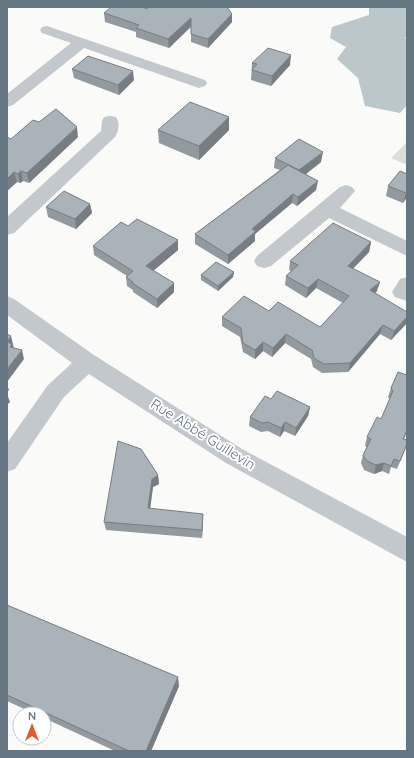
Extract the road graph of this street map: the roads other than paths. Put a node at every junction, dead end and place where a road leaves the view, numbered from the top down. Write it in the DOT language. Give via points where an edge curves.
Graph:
graph roads {
  1 [pos="47,30"];
  2 [pos="82,42"];
  3 [pos="198,83"];
  4 [pos="7,102"];
  5 [pos="110,122"];
  6 [pos="346,191"];
  7 [pos="327,209"];
  8 [pos="7,228"];
  9 [pos="407,248"];
  10 [pos="264,261"];
  11 [pos="407,284"];
  12 [pos="407,294"];
  13 [pos="7,304"];
  14 [pos="86,361"];
  15 [pos="7,462"];
  16 [pos="407,550"];
  1 -- 2 [label="street"];
  2 -- 3 [label="street"];
  2 -- 4 [label="street"];
  5 -- 8 [label="street" via="109,133"];
  6 -- 7 [label="street"];
  7 -- 9 [label="street"];
  7 -- 10 [label="street"];
  11 -- 12 [label="street" via="402,292"];
  13 -- 14 [label="street, Rue Abbé Guillevin"];
  14 -- 15 [label="street" via="56,391"];
  14 -- 16 [label="street, Rue Abbé Guillevin" via="234,456"];
}
